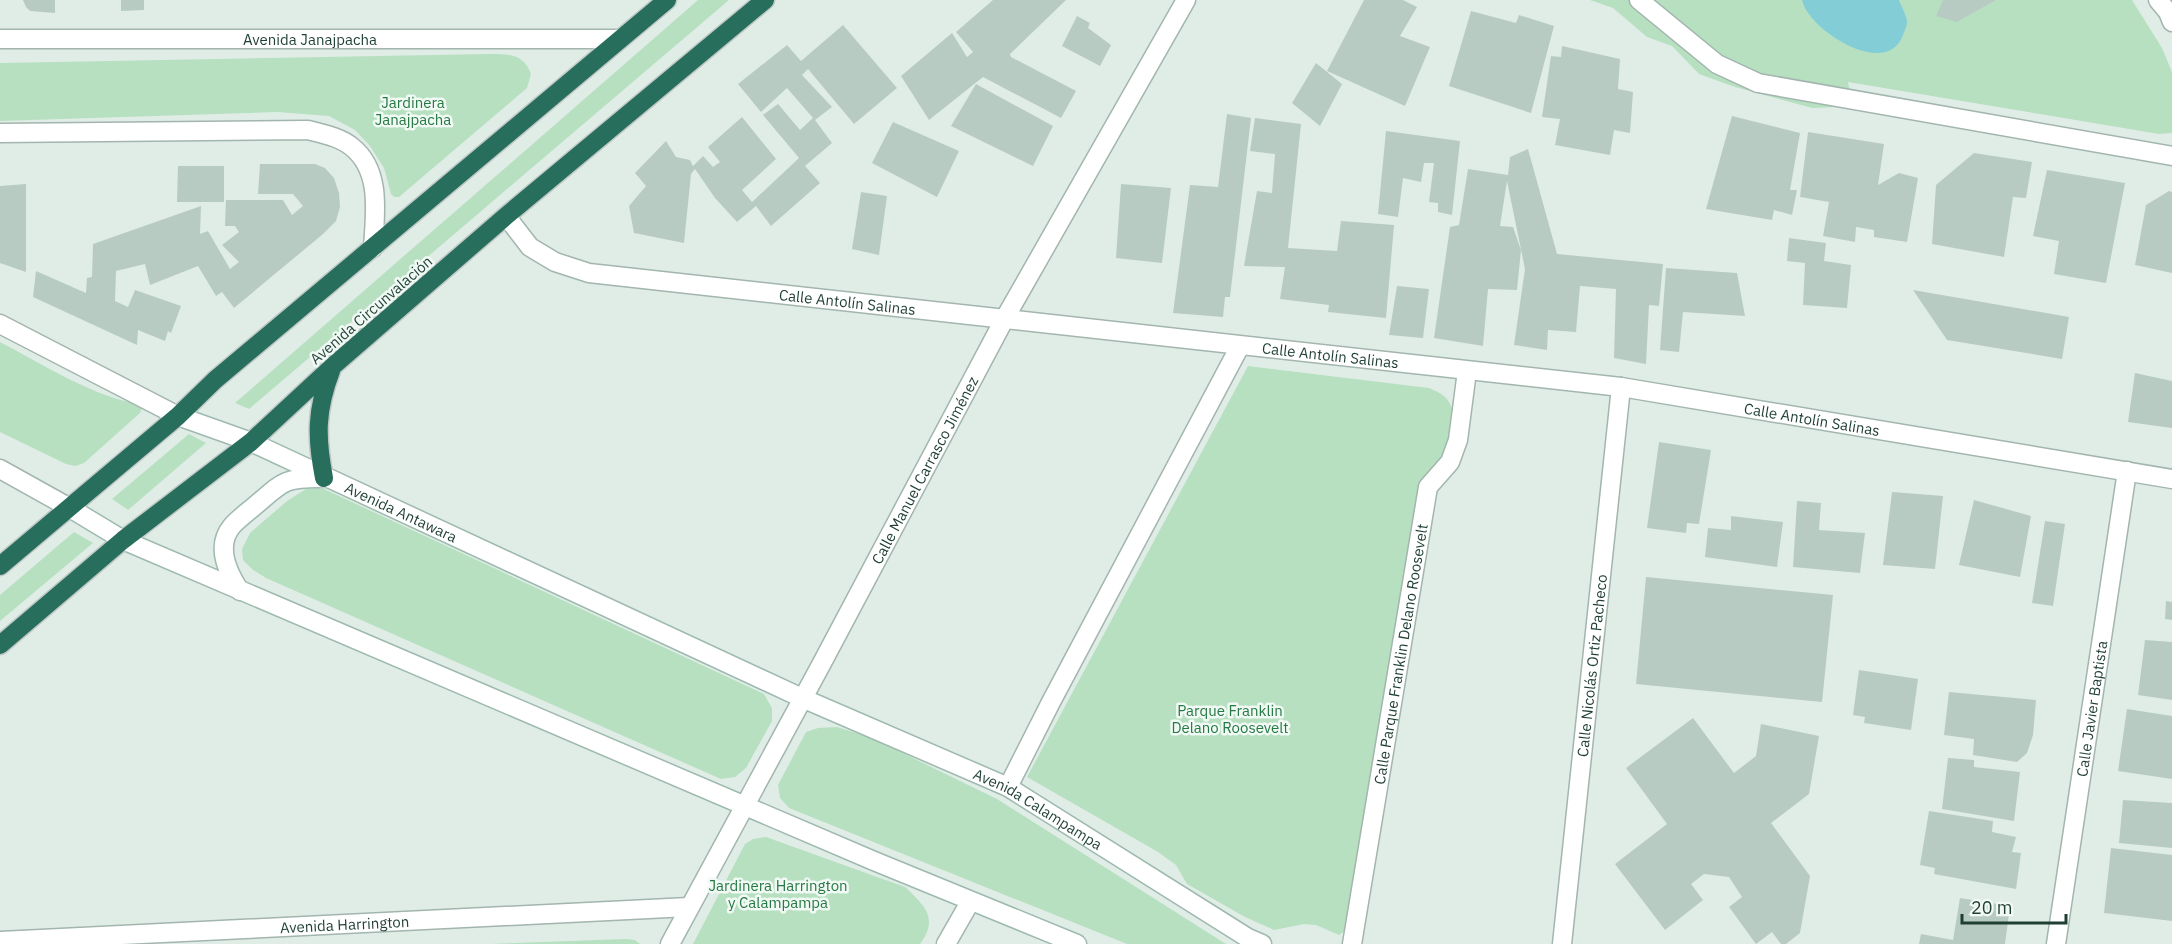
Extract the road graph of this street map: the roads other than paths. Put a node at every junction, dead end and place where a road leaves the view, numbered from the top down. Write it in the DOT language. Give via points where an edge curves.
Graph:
graph roads {
  1 [pos="667,0"];
  2 [pos="765,0"];
  3 [pos="1185,0"];
  4 [pos="1639,0"];
  5 [pos="2158,0"];
  6 [pos="2172,22"];
  7 [pos="0,39"];
  8 [pos="620,39"];
  9 [pos="0,133"];
  10 [pos="2172,156"];
  11 [pos="506,216"];
  12 [pos="373,248"];
  13 [pos="1005,318"];
  14 [pos="0,324"];
  15 [pos="1240,346"];
  16 [pos="333,366"];
  17 [pos="1467,371"];
  18 [pos="1621,387"];
  19 [pos="178,416"];
  20 [pos="251,442"];
  21 [pos="0,469"];
  22 [pos="2127,471"];
  23 [pos="324,478"];
  24 [pos="2172,479"];
  25 [pos="70,508"];
  26 [pos="123,540"];
  27 [pos="0,566"];
  28 [pos="240,591"];
  29 [pos="0,645"];
  30 [pos="802,698"];
  31 [pos="1008,787"];
  32 [pos="744,805"];
  33 [pos="970,902"];
  34 [pos="689,907"];
  35 [pos="0,941"];
  36 [pos="38,942"];
  37 [pos="670,944"];
  38 [pos="946,944"];
  39 [pos="1077,944"];
  40 [pos="1262,944"];
  41 [pos="1352,944"];
  42 [pos="1562,944"];
  43 [pos="2056,944"];
  1 -- 8 [label="highway"];
  2 -- 11 [label="highway, Avenida Circunvalación"];
  3 -- 13 [label="street, Calle Manuel Carrasco Jiménez"];
  4 -- 10 [label="street" via="1717,64 1758,83"];
  5 -- 6 [label="street"];
  7 -- 8 [label="street, Avenida Janajpacha"];
  8 -- 12 [label="highway"];
  9 -- 12 [label="street" via="308,130 334,137 351,146 366,162 373,181"];
  11 -- 13 [label="street, Calle Antolín Salinas" via="530,246 555,262 589,273"];
  11 -- 16 [label="highway, Avenida Circunvalación"];
  12 -- 19 [label="highway" via="215,380"];
  13 -- 15 [label="street, Calle Antolín Salinas"];
  13 -- 30 [label="street, Calle Manuel Carrasco Jiménez"];
  14 -- 19 [label="street, Avenida Antawara"];
  15 -- 17 [label="street, Calle Antolín Salinas"];
  15 -- 31 [label="street"];
  16 -- 20 [label="highway, Avenida Circunvalación"];
  16 -- 23 [label="highway" via="317,428"];
  17 -- 18 [label="street, Calle Antolín Salinas"];
  17 -- 41 [label="street, Calle Parque Franklin Delano Roosevelt" via="1458,440 1450,462 1428,487"];
  18 -- 22 [label="street, Calle Antolín Salinas"];
  18 -- 42 [label="street, Calle Nicolás Ortiz Pacheco"];
  19 -- 20 [label="street, Avenida Antawara"];
  19 -- 25 [label="highway"];
  20 -- 23 [label="street, Avenida Antawara"];
  20 -- 26 [label="highway, Avenida Circunvalación"];
  21 -- 25 [label="street"];
  22 -- 24 [label="street, Calle Antolín Salinas"];
  22 -- 43 [label="street, Calle Javier Baptista"];
  23 -- 28 [label="street" via="283,482 231,527 224,561"];
  23 -- 30 [label="street, Avenida Antawara"];
  25 -- 26 [label="street"];
  25 -- 27 [label="highway"];
  26 -- 28 [label="street"];
  26 -- 29 [label="highway, Avenida Circunvalación"];
  28 -- 32 [label="street"];
  30 -- 31 [label="street, Avenida Calampampa"];
  30 -- 32 [label="street, Calle Manuel Carrasco Jiménez"];
  31 -- 40 [label="street, Avenida Calampampa"];
  32 -- 33 [label="street"];
  32 -- 34 [label="street, Calle Manuel Carrasco Jiménez"];
  33 -- 38 [label="street"];
  33 -- 39 [label="street"];
  34 -- 36 [label="street, Avenida Harrington"];
  34 -- 37 [label="street, Calle Manuel Carrasco Jiménez"];
  35 -- 36 [label="street, Avenida Harrington"];
}
